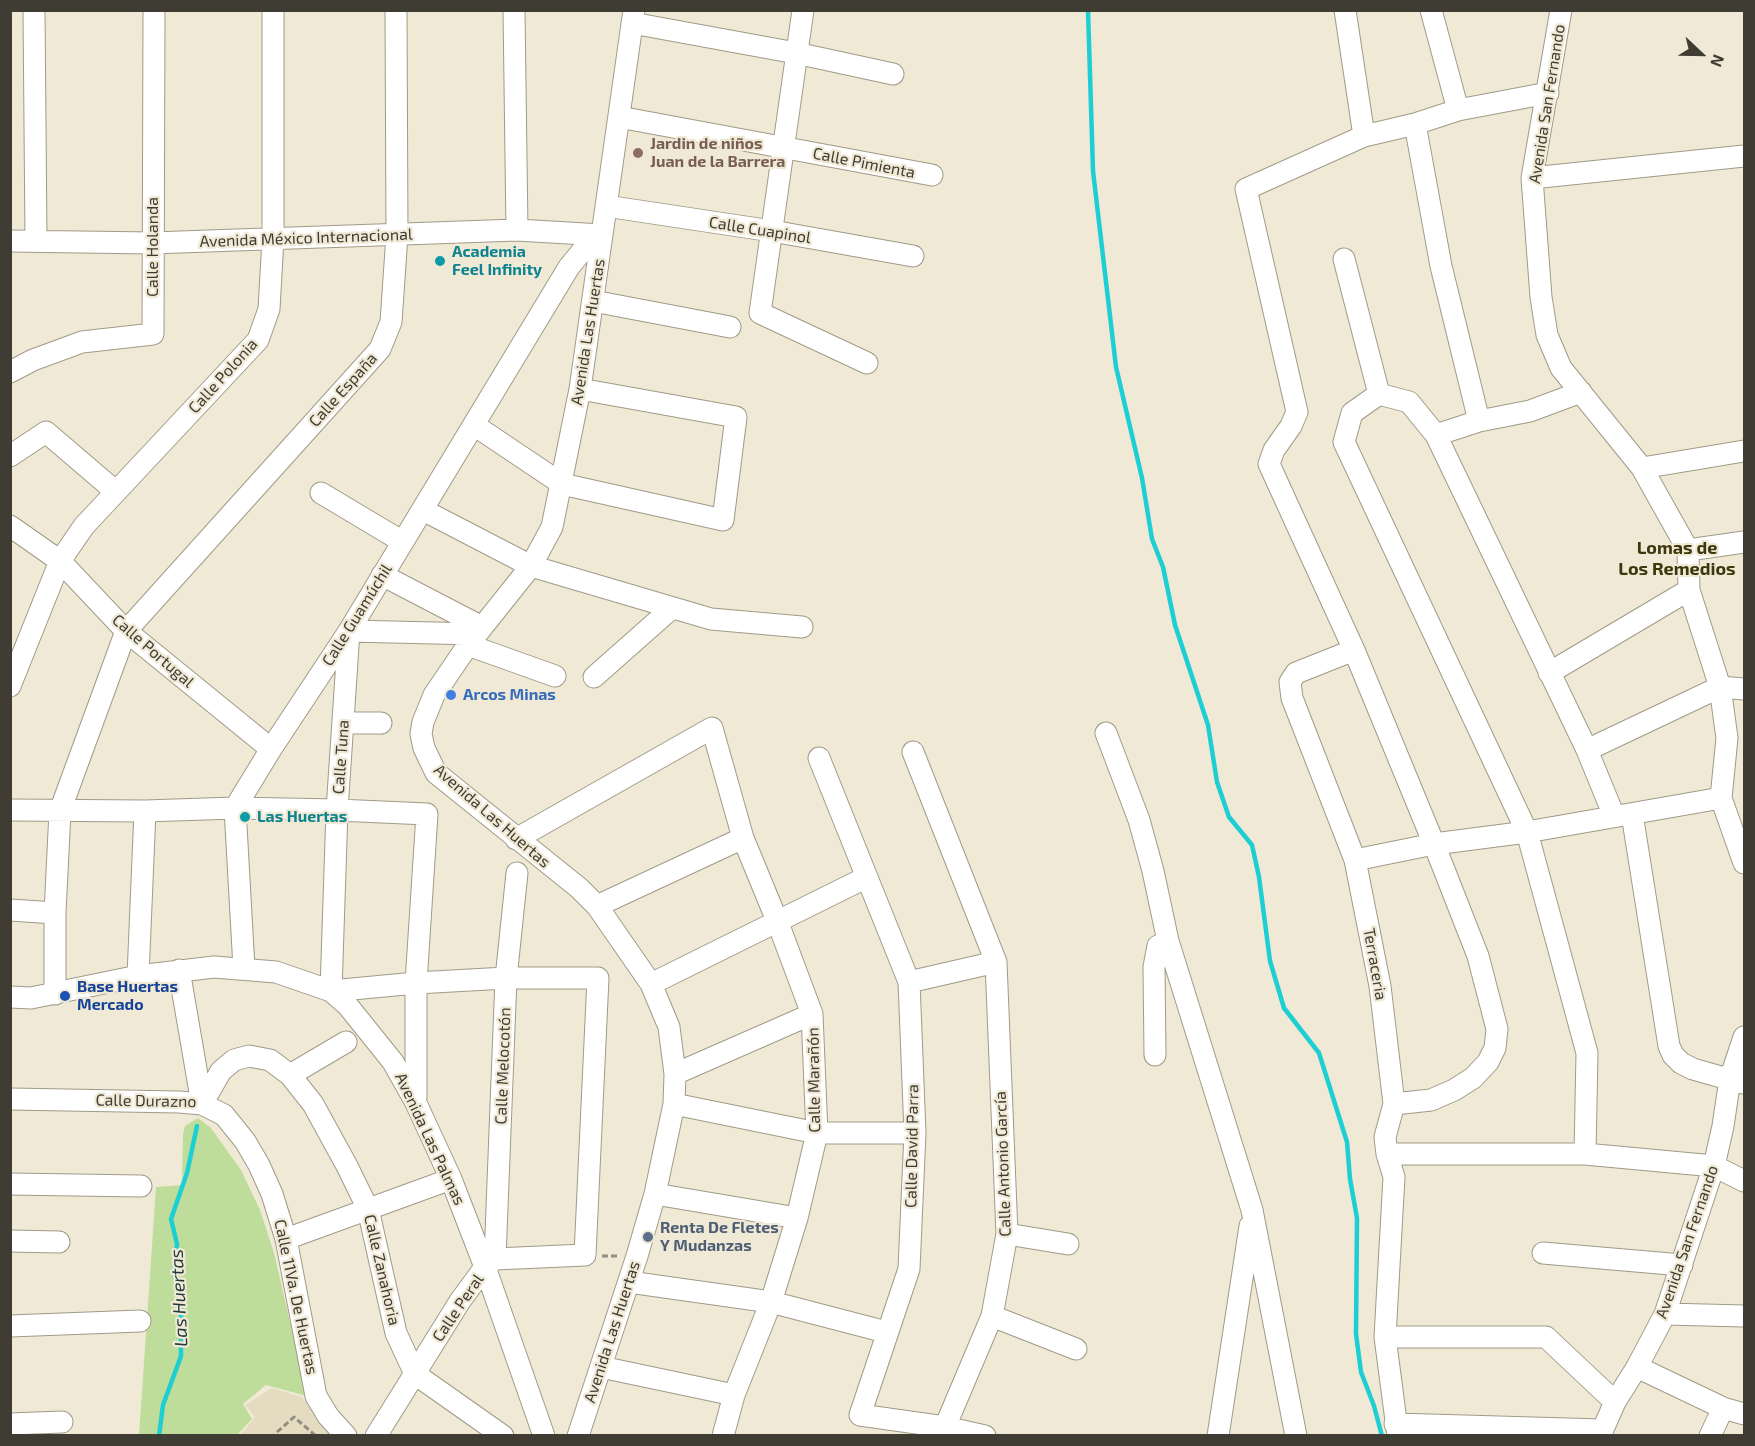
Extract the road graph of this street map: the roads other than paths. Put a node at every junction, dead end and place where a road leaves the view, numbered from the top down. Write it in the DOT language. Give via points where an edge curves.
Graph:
graph roads {
  1 [pos="34,10"];
  2 [pos="154,10"];
  3 [pos="273,10"];
  4 [pos="396,10"];
  5 [pos="514,10"];
  6 [pos="803,10"];
  7 [pos="1345,10"];
  8 [pos="1431,10"];
  9 [pos="1561,10"];
  10 [pos="633,17"];
  11 [pos="796,52"];
  12 [pos="893,74"];
  13 [pos="1548,93"];
  14 [pos="1458,110"];
  15 [pos="619,117"];
  16 [pos="1415,124"];
  17 [pos="1364,136"];
  18 [pos="784,148"];
  19 [pos="1744,156"];
  20 [pos="932,175"];
  21 [pos="1532,178"];
  22 [pos="606,206"];
  23 [pos="517,230"];
  24 [pos="772,231"];
  25 [pos="602,235"];
  26 [pos="397,236"];
  27 [pos="273,239"];
  28 [pos="10,241"];
  29 [pos="36,241"];
  30 [pos="152,243"];
  31 [pos="913,256"];
  32 [pos="1344,259"];
  33 [pos="593,301"];
  34 [pos="730,327"];
  35 [pos="867,363"];
  36 [pos="10,372"];
  37 [pos="580,389"];
  38 [pos="1581,392"];
  39 [pos="1379,394"];
  40 [pos="1479,421"];
  41 [pos="474,425"];
  42 [pos="1436,435"];
  43 [pos="1744,451"];
  44 [pos="10,456"];
  45 [pos="1642,468"];
  46 [pos="562,484"];
  47 [pos="115,491"];
  48 [pos="321,493"];
  49 [pos="423,510"];
  50 [pos="10,526"];
  51 [pos="403,542"];
  52 [pos="1744,542"];
  53 [pos="1688,550"];
  54 [pos="60,561"];
  55 [pos="531,566"];
  56 [pos="382,575"];
  57 [pos="1689,590"];
  58 [pos="672,608"];
  59 [pos="802,627"];
  60 [pos="126,631"];
  61 [pos="348,631"];
  62 [pos="476,635"];
  63 [pos="1354,650"];
  64 [pos="1549,672"];
  65 [pos="555,676"];
  66 [pos="594,677"];
  67 [pos="10,686"];
  68 [pos="1720,687"];
  69 [pos="1744,689"];
  70 [pos="344,723"];
  71 [pos="381,723"];
  72 [pos="1106,733"];
  73 [pos="271,749"];
  74 [pos="1587,750"];
  75 [pos="913,752"];
  76 [pos="819,758"];
  77 [pos="1721,798"];
  78 [pos="235,808"];
  79 [pos="10,810"];
  80 [pos="337,810"];
  81 [pos="60,811"];
  82 [pos="145,812"];
  83 [pos="1623,815"];
  84 [pos="1527,832"];
  85 [pos="743,838"];
  86 [pos="516,839"];
  87 [pos="1434,844"];
  88 [pos="1355,860"];
  89 [pos="1744,863"];
  90 [pos="517,873"];
  91 [pos="867,878"];
  92 [pos="597,906"];
  93 [pos="10,910"];
  94 [pos="55,913"];
  95 [pos="778,923"];
  96 [pos="1168,941"];
  97 [pos="996,962"];
  98 [pos="244,968"];
  99 [pos="179,970"];
  100 [pos="138,976"];
  101 [pos="506,978"];
  102 [pos="909,982"];
  103 [pos="416,983"];
  104 [pos="651,984"];
  105 [pos="331,991"];
  106 [pos="55,994"];
  107 [pos="10,997"];
  108 [pos="812,1014"];
  109 [pos="1744,1037"];
  110 [pos="346,1042"];
  111 [pos="1155,1055"];
  112 [pos="675,1074"];
  113 [pos="290,1075"];
  114 [pos="1737,1081"];
  115 [pos="10,1099"];
  116 [pos="416,1101"];
  117 [pos="202,1104"];
  118 [pos="674,1104"];
  119 [pos="1394,1104"];
  120 [pos="817,1133"];
  121 [pos="915,1133"];
  122 [pos="1387,1154"];
  123 [pos="1585,1154"];
  124 [pos="1714,1166"];
  125 [pos="451,1179"];
  126 [pos="1744,1181"];
  127 [pos="10,1184"];
  128 [pos="141,1186"];
  129 [pos="655,1194"];
  130 [pos="368,1209"];
  131 [pos="1252,1210"];
  132 [pos="797,1218"];
  133 [pos="1007,1234"];
  134 [pos="286,1239"];
  135 [pos="10,1241"];
  136 [pos="59,1242"];
  137 [pos="1068,1244"];
  138 [pos="1543,1253"];
  139 [pos="490,1263"];
  140 [pos="1682,1265"];
  141 [pos="629,1282"];
  142 [pos="771,1302"];
  143 [pos="1665,1314"];
  144 [pos="992,1316"];
  145 [pos="1744,1317"];
  146 [pos="140,1321"];
  147 [pos="10,1326"];
  148 [pos="886,1332"];
  149 [pos="1385,1337"];
  150 [pos="1076,1349"];
  151 [pos="601,1367"];
  152 [pos="1637,1367"];
  153 [pos="415,1374"];
  154 [pos="734,1395"];
  155 [pos="1615,1402"];
  156 [pos="1723,1408"];
  157 [pos="1744,1414"];
  158 [pos="62,1422"];
  159 [pos="10,1424"];
  160 [pos="945,1427"];
  161 [pos="1396,1430"];
  162 [pos="1601,1433"];
  163 [pos="346,1436"];
  164 [pos="376,1436"];
  165 [pos="503,1436"];
  166 [pos="544,1436"];
  167 [pos="578,1436"];
  168 [pos="723,1436"];
  169 [pos="985,1436"];
  170 [pos="1218,1436"];
  171 [pos="1296,1436"];
  172 [pos="1710,1436"];
  1 -- 29 [label="street"];
  2 -- 30 [label="street, Calle Holanda"];
  3 -- 27 [label="street, Calle Polonia"];
  4 -- 26 [label="street, Calle España"];
  5 -- 23 [label="street"];
  6 -- 11 [label="street"];
  7 -- 17 [label="street"];
  8 -- 14 [label="street"];
  9 -- 13 [label="street, Avenida San Fernando"];
  10 -- 11 [label="street"];
  10 -- 15 [label="street, Avenida Las Huertas"];
  11 -- 12 [label="street"];
  11 -- 18 [label="street"];
  13 -- 14 [label="street"];
  13 -- 21 [label="street, Avenida San Fernando"];
  14 -- 16 [label="street"];
  15 -- 18 [label="street, Calle Pimienta"];
  15 -- 22 [label="street, Avenida Las Huertas"];
  16 -- 17 [label="street"];
  16 -- 40 [label="street" via="1441,266"];
  17 -- 63 [label="street" via="1246,189 1297,412 1269,464"];
  18 -- 20 [label="street, Calle Pimienta"];
  18 -- 24 [label="street"];
  19 -- 21 [label="street"];
  21 -- 38 [label="street, Avenida San Fernando" via="1547,335 1561,368"];
  22 -- 24 [label="street, Calle Cuapinol"];
  22 -- 25 [label="street, Avenida Las Huertas"];
  23 -- 25 [label="street, Avenida México Internacional"];
  23 -- 26 [label="street, Avenida México Internacional"];
  24 -- 31 [label="street, Calle Cuapinol"];
  24 -- 35 [label="street" via="760,312"];
  25 -- 33 [label="street, Avenida Las Huertas"];
  25 -- 41 [label="street, Calle Guamúchil" via="569,267"];
  26 -- 27 [label="street, Avenida México Internacional"];
  26 -- 60 [label="street, Calle España" via="391,322 380,349"];
  27 -- 30 [label="street, Avenida México Internacional"];
  27 -- 47 [label="street, Calle Polonia" via="269,309 258,340"];
  28 -- 29 [label="street, Avenida México Internacional"];
  29 -- 30 [label="street, Avenida México Internacional"];
  30 -- 36 [label="street, Calle Holanda" via="153,334 82,342"];
  32 -- 39 [label="street"];
  33 -- 34 [label="street"];
  33 -- 37 [label="street, Avenida Las Huertas"];
  37 -- 46 [label="street, Avenida Las Huertas"];
  37 -- 46 [label="street" via="736,417 723,520"];
  38 -- 40 [label="street" via="1530,411"];
  38 -- 45 [label="street, Avenida San Fernando"];
  39 -- 42 [label="street" via="1409,402"];
  39 -- 84 [label="street" via="1352,412 1344,442"];
  40 -- 42 [label="street"];
  41 -- 46 [label="street"];
  41 -- 49 [label="street, Calle Guamúchil"];
  42 -- 64 [label="street"];
  43 -- 45 [label="street"];
  44 -- 47 [label="street" via="46,432"];
  45 -- 53 [label="street, Avenida San Fernando"];
  46 -- 55 [label="street, Avenida Las Huertas" via="552,527"];
  47 -- 54 [label="street, Calle Polonia"];
  48 -- 51 [label="street"];
  49 -- 51 [label="street, Calle Guamúchil"];
  49 -- 55 [label="street"];
  50 -- 54 [label="street, Calle Portugal"];
  51 -- 56 [label="street, Calle Guamúchil"];
  52 -- 53 [label="street"];
  53 -- 57 [label="street, Avenida San Fernando"];
  54 -- 60 [label="street, Calle Portugal"];
  54 -- 67 [label="street, Calle Polonia"];
  55 -- 58 [label="street"];
  55 -- 62 [label="street, Avenida Las Huertas"];
  56 -- 61 [label="street, Calle Guamúchil"];
  56 -- 62 [label="street"];
  57 -- 64 [label="street"];
  57 -- 68 [label="street, Avenida San Fernando"];
  58 -- 59 [label="street" via="711,619"];
  58 -- 66 [label="street"];
  60 -- 73 [label="street, Calle Portugal"];
  60 -- 81 [label="street"];
  61 -- 62 [label="street"];
  61 -- 70 [label="street, Calle Tuna"];
  61 -- 73 [label="street, Calle Guamúchil"];
  62 -- 65 [label="street"];
  62 -- 86 [label="street, Avenida Las Huertas" via="434,695 421,734 436,773"];
  63 -- 87 [label="street"];
  63 -- 88 [label="street, Terraceria" via="1296,673 1290,682 1292,698"];
  64 -- 74 [label="street"];
  68 -- 69 [label="street"];
  68 -- 74 [label="street"];
  68 -- 77 [label="street, Avenida San Fernando" via="1727,738"];
  70 -- 71 [label="street"];
  70 -- 80 [label="street, Calle Tuna"];
  72 -- 96 [label="street" via="1139,820"];
  73 -- 78 [label="street, Calle Guamúchil"];
  74 -- 83 [label="street"];
  75 -- 97 [label="street, Calle Antonio García"];
  76 -- 91 [label="street, Calle David Parra"];
  77 -- 83 [label="street"];
  77 -- 89 [label="street, Avenida San Fernando"];
  78 -- 80 [label="street"];
  78 -- 82 [label="street"];
  78 -- 98 [label="street"];
  79 -- 81 [label="street"];
  80 -- 103 [label="street" via="427,814"];
  80 -- 105 [label="street, Calle Tuna"];
  81 -- 82 [label="street"];
  81 -- 94 [label="street"];
  82 -- 100 [label="street"];
  83 -- 84 [label="street"];
  83 -- 114 [label="street" via="1669,1046 1681,1063"];
  84 -- 87 [label="street"];
  84 -- 123 [label="street" via="1587,1053"];
  85 -- 86 [label="street, Calle Marañón" via="712,728"];
  85 -- 92 [label="street"];
  85 -- 95 [label="street, Calle Marañón"];
  86 -- 92 [label="street, Avenida Las Huertas"];
  87 -- 88 [label="street"];
  87 -- 119 [label="street" via="1478,956 1497,1029 1495,1048 1473,1078 1454,1090 1431,1100"];
  88 -- 119 [label="street, Terraceria" via="1380,986"];
  90 -- 101 [label="street, Calle Melocotón"];
  91 -- 95 [label="street"];
  91 -- 102 [label="street, Calle David Parra"];
  92 -- 104 [label="street, Avenida Las Huertas"];
  93 -- 94 [label="street"];
  94 -- 106 [label="street"];
  95 -- 104 [label="street"];
  95 -- 108 [label="street, Calle Marañón"];
  96 -- 111 [label="street" via="1158,946 1154,968"];
  96 -- 131 [label="street"];
  97 -- 102 [label="street"];
  97 -- 133 [label="street, Calle Antonio García"];
  98 -- 99 [label="street, Avenida Las Palmas"];
  98 -- 105 [label="street, Avenida Las Palmas" via="276,972"];
  99 -- 100 [label="street, Avenida Las Palmas"];
  99 -- 117 [label="street"];
  100 -- 106 [label="street, Avenida Las Palmas"];
  101 -- 103 [label="street"];
  101 -- 139 [label="street, Calle Melocotón"];
  101 -- 139 [label="street, Calle Peral" via="598,978 585,1255"];
  102 -- 121 [label="street, Calle David Parra"];
  103 -- 105 [label="street"];
  103 -- 116 [label="street"];
  104 -- 112 [label="street, Avenida Las Huertas" via="669,1027"];
  105 -- 116 [label="street, Avenida Las Palmas" via="365,1025"];
  106 -- 107 [label="street, Avenida Las Palmas"];
  108 -- 112 [label="street"];
  108 -- 120 [label="street, Calle Marañón"];
  109 -- 114 [label="street, Avenida San Fernando"];
  110 -- 113 [label="street"];
  112 -- 118 [label="street, Avenida Las Huertas"];
  113 -- 117 [label="street, Calle Durazno" via="270,1060 249,1056 234,1060 221,1071"];
  113 -- 130 [label="street, Calle Zanahoria" via="313,1104"];
  114 -- 124 [label="street, Avenida San Fernando"];
  115 -- 117 [label="street, Calle Durazno"];
  116 -- 125 [label="street, Avenida Las Palmas"];
  117 -- 134 [label="street, Calle 11Va. De Huertas" via="224,1115 246,1141 272,1194"];
  118 -- 120 [label="street"];
  118 -- 129 [label="street, Avenida Las Huertas"];
  119 -- 122 [label="street, Terraceria" via="1385,1137"];
  120 -- 121 [label="street"];
  120 -- 132 [label="street, Calle Marañón"];
  121 -- 148 [label="street, Calle David Parra" via="909,1269"];
  122 -- 123 [label="street"];
  122 -- 149 [label="street, Terraceria" via="1394,1178"];
  123 -- 124 [label="street"];
  124 -- 126 [label="street"];
  124 -- 140 [label="street, Avenida San Fernando"];
  125 -- 130 [label="street"];
  125 -- 139 [label="street, Avenida Las Palmas"];
  127 -- 128 [label="street"];
  129 -- 132 [label="street"];
  129 -- 141 [label="street, Avenida Las Huertas"];
  130 -- 134 [label="street"];
  130 -- 153 [label="street, Calle Zanahoria" via="396,1334"];
  131 -- 170 [label="street"];
  131 -- 171 [label="street"];
  132 -- 142 [label="street, Calle Marañón"];
  133 -- 137 [label="street"];
  133 -- 144 [label="street, Calle Antonio García"];
  134 -- 163 [label="street, Calle 11Va. De Huertas" via="316,1396"];
  135 -- 136 [label="street"];
  138 -- 140 [label="street"];
  139 -- 153 [label="street, Calle Peral" via="459,1301"];
  139 -- 166 [label="street, Avenida Las Palmas"];
  140 -- 143 [label="street, Avenida San Fernando"];
  141 -- 142 [label="street"];
  141 -- 151 [label="street, Avenida Las Huertas"];
  142 -- 148 [label="street"];
  142 -- 154 [label="street, Calle Marañón"];
  143 -- 145 [label="street"];
  143 -- 152 [label="street, Avenida San Fernando"];
  144 -- 150 [label="street"];
  144 -- 160 [label="street, Calle Antonio García"];
  146 -- 147 [label="street"];
  148 -- 160 [label="street, Calle David Parra" via="860,1415"];
  149 -- 155 [label="street" via="1546,1337"];
  149 -- 161 [label="street, Terraceria"];
  151 -- 154 [label="street"];
  151 -- 167 [label="street, Avenida Las Huertas"];
  152 -- 155 [label="street, Avenida San Fernando"];
  152 -- 156 [label="street"];
  153 -- 164 [label="street, Calle Peral"];
  153 -- 165 [label="street, Calle Zanahoria"];
  154 -- 168 [label="street, Calle Marañón"];
  155 -- 162 [label="street, Avenida San Fernando"];
  156 -- 157 [label="street"];
  156 -- 172 [label="street"];
  158 -- 159 [label="street"];
  160 -- 169 [label="street"];
  161 -- 162 [label="street"];
}
